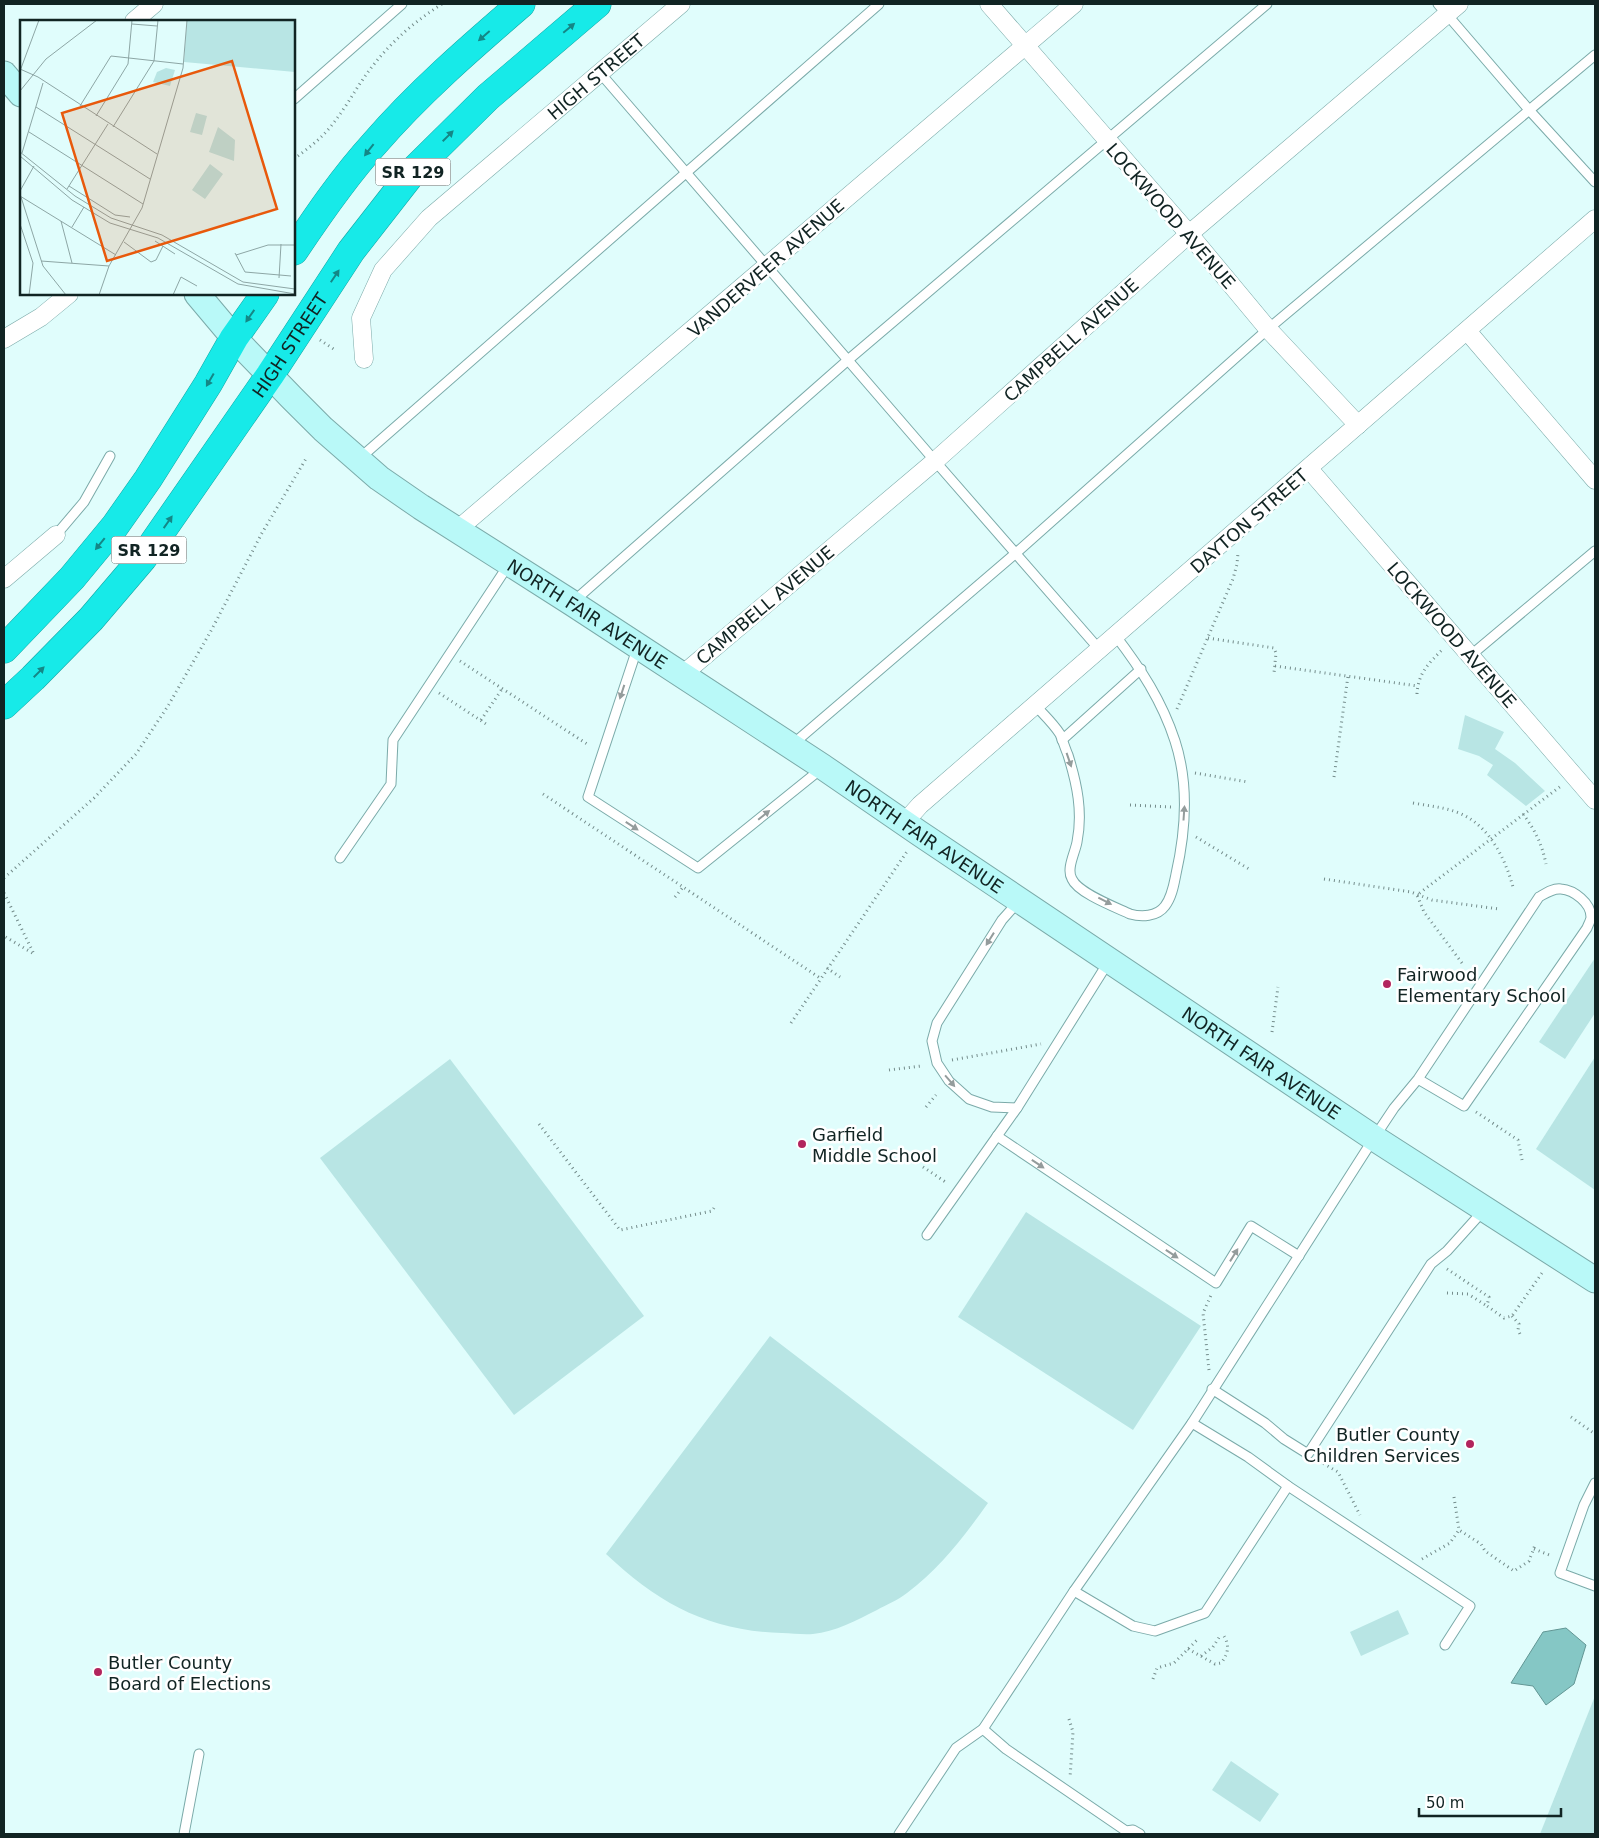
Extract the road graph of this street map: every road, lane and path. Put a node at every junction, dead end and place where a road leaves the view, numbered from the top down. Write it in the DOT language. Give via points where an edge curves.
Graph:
graph roads {
  1 [pos="154,4"];
  2 [pos="402,4"];
  3 [pos="442,4"];
  4 [pos="520,4"];
  5 [pos="597,4"];
  6 [pos="681,4"];
  7 [pos="879,4"];
  8 [pos="988,4"];
  9 [pos="1074,4"];
  10 [pos="1267,4"];
  11 [pos="1448,7"];
  12 [pos="135,20"];
  13 [pos="1024,46"];
  14 [pos="1595,55"];
  15 [pos="4,74"];
  16 [pos="601,74"];
  17 [pos="20,93"];
  18 [pos="295,98"];
  19 [pos="1530,111"];
  20 [pos="1106,140"];
  21 [pos="295,158"];
  22 [pos="686,171"];
  23 [pos="1595,182"];
  24 [pos="1595,219"];
  25 [pos="1189,234"];
  26 [pos="295,250"];
  27 [pos="768,266"];
  28 [pos="69,295"];
  29 [pos="198,295"];
  30 [pos="264,295"];
  31 [pos="1268,329"];
  32 [pos="1468,332"];
  33 [pos="4,338"];
  34 [pos="234,338"];
  35 [pos="318,338"];
  36 [pos="335,350"];
  37 [pos="364,359"];
  38 [pos="848,360"];
  39 [pos="270,375"];
  40 [pos="1358,426"];
  41 [pos="110,456"];
  42 [pos="307,457"];
  43 [pos="357,460"];
  44 [pos="935,461"];
  45 [pos="1309,469"];
  46 [pos="1595,480"];
  47 [pos="457,530"];
  48 [pos="56,535"];
  49 [pos="1595,551"];
  50 [pos="1016,553"];
  51 [pos="1238,553"];
  52 [pos="510,564"];
  53 [pos="4,579"];
  54 [pos="572,602"];
  55 [pos="1116,635"];
  56 [pos="1208,638"];
  57 [pos="638,646"];
  58 [pos="1445,648"];
  59 [pos="4,649"];
  60 [pos="1099,649"];
  61 [pos="450,655"];
  62 [pos="1470,656"];
  63 [pos="1275,666"];
  64 [pos="1141,669"];
  65 [pos="1274,673"];
  66 [pos="682,675"];
  67 [pos="1348,676"];
  68 [pos="431,684"];
  69 [pos="1418,686"];
  70 [pos="502,689"];
  71 [pos="1417,694"];
  72 [pos="4,705"];
  73 [pos="1035,705"];
  74 [pos="1177,710"];
  75 [pos="481,720"];
  76 [pos="490,726"];
  77 [pos="1062,740"];
  78 [pos="587,744"];
  79 [pos="790,746"];
  80 [pos="823,767"];
  81 [pos="1195,772"];
  82 [pos="1334,777"];
  83 [pos="1248,782"];
  84 [pos="1563,784"];
  85 [pos="543,794"];
  86 [pos="1595,800"];
  87 [pos="1413,804"];
  88 [pos="1130,805"];
  89 [pos="1173,807"];
  90 [pos="1523,814"];
  91 [pos="908,834"];
  92 [pos="1196,837"];
  93 [pos="1491,839"];
  94 [pos="340,858"];
  95 [pos="1546,864"];
  96 [pos="1249,869"];
  97 [pos="4,878"];
  98 [pos="1324,879"];
  99 [pos="683,887"];
  100 [pos="1513,887"];
  101 [pos="4,893"];
  102 [pos="1417,895"];
  103 [pos="676,897"];
  104 [pos="1019,900"];
  105 [pos="1499,909"];
  106 [pos="4,936"];
  107 [pos="1109,961"];
  108 [pos="1462,964"];
  109 [pos="827,968"];
  110 [pos="840,977"];
  111 [pos="820,978"];
  112 [pos="1278,987"];
  113 [pos="791,1024"];
  114 [pos="1272,1032"];
  115 [pos="1059,1040"];
  116 [pos="950,1060"];
  117 [pos="921,1066"];
  118 [pos="889,1070"];
  119 [pos="1418,1079"];
  120 [pos="936,1095"];
  121 [pos="1464,1106"];
  122 [pos="926,1107"];
  123 [pos="1017,1108"];
  124 [pos="539,1124"];
  125 [pos="997,1136"];
  126 [pos="1374,1138"];
  127 [pos="1522,1160"];
  128 [pos="923,1167"];
  129 [pos="958,1190"];
  130 [pos="714,1208"];
  131 [pos="1486,1208"];
  132 [pos="926,1235"];
  133 [pos="1299,1256"];
  134 [pos="1431,1264"];
  135 [pos="1542,1272"];
  136 [pos="1595,1280"];
  137 [pos="1216,1284"];
  138 [pos="1447,1293"];
  139 [pos="1487,1306"];
  140 [pos="1512,1316"];
  141 [pos="1520,1334"];
  142 [pos="1212,1389"];
  143 [pos="1572,1417"];
  144 [pos="1192,1423"];
  145 [pos="1595,1434"];
  146 [pos="1308,1454"];
  147 [pos="1595,1483"];
  148 [pos="1288,1486"];
  149 [pos="1454,1497"];
  150 [pos="1360,1515"];
  151 [pos="1459,1530"];
  152 [pos="1564,1561"];
  153 [pos="1412,1567"];
  154 [pos="1595,1586"];
  155 [pos="1074,1591"];
  156 [pos="1197,1640"];
  157 [pos="1445,1645"];
  158 [pos="1188,1649"];
  159 [pos="1201,1656"];
  160 [pos="1153,1679"];
  161 [pos="1069,1719"];
  162 [pos="983,1729"];
  163 [pos="199,1754"];
  164 [pos="1070,1778"];
  165 [pos="1125,1833"];
  166 [pos="184,1834"];
  167 [pos="899,1834"];
  168 [pos="1140,1834"];
  1 -- 12 [label="street"];
  2 -- 18 [label="lane"];
  3 -- 21 [label="path" via="421,17 394,41 322,137"];
  4 -- 26 [label="highway, SR 129, one-way" via="450,65 374,144"];
  39 -- 5 [label="highway, HIGH STREET / SR 129, one-way" via="351,251 415,169 488,97"];
  6 -- 16 [label="street, HIGH STREET"];
  7 -- 22 [label="lane"];
  8 -- 13 [label="street, LOCKWOOD AVENUE"];
  9 -- 13 [label="street, VANDERVEER AVENUE"];
  10 -- 20 [label="lane"];
  11 -- 19 [label="lane"];
  11 -- 25 [label="street, CAMPBELL AVENUE"];
  13 -- 20 [label="street, LOCKWOOD AVENUE"];
  13 -- 27 [label="street, VANDERVEER AVENUE"];
  14 -- 19 [label="lane"];
  15 -- 17 [label="street"];
  16 -- 22 [label="lane"];
  16 -- 37 [label="street, HIGH STREET" via="429,218 383,270 361,318"];
  19 -- 23 [label="lane"];
  19 -- 31 [label="lane"];
  20 -- 25 [label="street, LOCKWOOD AVENUE"];
  20 -- 38 [label="lane"];
  22 -- 27 [label="lane"];
  22 -- 43 [label="lane"];
  24 -- 32 [label="street, DAYTON STREET"];
  25 -- 31 [label="street, LOCKWOOD AVENUE"];
  25 -- 44 [label="street, CAMPBELL AVENUE"];
  27 -- 38 [label="lane"];
  27 -- 47 [label="street, VANDERVEER AVENUE"];
  28 -- 33 [label="street" via="41,317"];
  29 -- 34 [label="street, NORTH FAIR AVENUE"];
  30 -- 34 [label="highway, SR 129, one-way"];
  31 -- 40 [label="street, LOCKWOOD AVENUE"];
  31 -- 50 [label="lane"];
  32 -- 40 [label="street, DAYTON STREET"];
  32 -- 46 [label="street"];
  34 -- 39 [label="street, NORTH FAIR AVENUE"];
  34 -- 59 [label="highway, SR 129, one-way" via="158,463 115,526 72,578"];
  35 -- 36 [label="path"];
  38 -- 44 [label="lane"];
  38 -- 54 [label="lane"];
  39 -- 43 [label="street, NORTH FAIR AVENUE"];
  72 -- 39 [label="highway, HIGH STREET / SR 129, one-way" via="91,620 143,558"];
  40 -- 45 [label="street, DAYTON STREET"];
  41 -- 48 [label="lane" via="84,502"];
  42 -- 97 [label="path" via="168,706 136,754 94,798"];
  43 -- 47 [label="street, NORTH FAIR AVENUE"];
  44 -- 50 [label="lane"];
  44 -- 66 [label="street, CAMPBELL AVENUE"];
  45 -- 55 [label="street, DAYTON STREET"];
  45 -- 62 [label="street, LOCKWOOD AVENUE"];
  47 -- 52 [label="street, NORTH FAIR AVENUE"];
  48 -- 53 [label="street"];
  49 -- 62 [label="lane"];
  50 -- 60 [label="lane"];
  50 -- 79 [label="lane"];
  51 -- 56 [label="path" via="1233,579"];
  52 -- 54 [label="street, NORTH FAIR AVENUE"];
  52 -- 61 [label="lane"];
  54 -- 57 [label="street, NORTH FAIR AVENUE"];
  55 -- 60 [label="street, DAYTON STREET"];
  55 -- 64 [label="lane"];
  56 -- 63 [label="path" via="1274,648"];
  56 -- 74 [label="path"];
  57 -- 66 [label="street, NORTH FAIR AVENUE"];
  57 -- 80 [label="lane, one-way" via="588,797 698,868"];
  58 -- 69 [label="path" via="1426,665"];
  60 -- 73 [label="street, DAYTON STREET"];
  61 -- 68 [label="lane"];
  61 -- 70 [label="path"];
  62 -- 86 [label="street, LOCKWOOD AVENUE"];
  63 -- 65 [label="path"];
  63 -- 67 [label="path"];
  64 -- 77 [label="lane"];
  77 -- 64 [label="lane, one-way" via="1079,795 1077,842 1070,878 1077,887 1130,914 1139,916 1157,912 1165,907 1172,892 1185,807 1182,770 1175,742"];
  66 -- 79 [label="street, NORTH FAIR AVENUE"];
  67 -- 69 [label="path"];
  67 -- 82 [label="path"];
  68 -- 75 [label="path" via="438,693"];
  68 -- 94 [label="lane" via="393,740 391,784"];
  69 -- 71 [label="path"];
  70 -- 75 [label="path"];
  70 -- 78 [label="path"];
  73 -- 77 [label="lane" via="1059,732"];
  73 -- 91 [label="street, DAYTON STREET" via="920,805"];
  75 -- 76 [label="path"];
  79 -- 80 [label="street, NORTH FAIR AVENUE"];
  80 -- 91 [label="street, NORTH FAIR AVENUE"];
  81 -- 83 [label="path"];
  84 -- 90 [label="path"];
  85 -- 99 [label="path"];
  87 -- 93 [label="path" via="1461,814"];
  88 -- 89 [label="path"];
  90 -- 93 [label="path"];
  90 -- 95 [label="path" via="1543,847"];
  91 -- 104 [label="street, NORTH FAIR AVENUE"];
  91 -- 109 [label="path"];
  92 -- 96 [label="path"];
  93 -- 100 [label="path" via="1508,869"];
  93 -- 102 [label="path"];
  98 -- 102 [label="path"];
  99 -- 103 [label="path"];
  99 -- 111 [label="path"];
  101 -- 106 [label="path" via="34,954"];
  102 -- 105 [label="path"];
  102 -- 108 [label="path" via="1424,912"];
  104 -- 107 [label="street, NORTH FAIR AVENUE"];
  104 -- 123 [label="lane, one-way" via="1002,920 937,1023 932,1041 937,1063 949,1081 969,1099 992,1107"];
  107 -- 115 [label="lane"];
  107 -- 126 [label="street, NORTH FAIR AVENUE"];
  109 -- 110 [label="path"];
  109 -- 111 [label="path"];
  111 -- 113 [label="path"];
  112 -- 114 [label="path"];
  115 -- 116 [label="path"];
  115 -- 123 [label="lane"];
  117 -- 118 [label="path"];
  119 -- 121 [label="lane"];
  119 -- 121 [label="lane" via="1539,897 1562,888 1577,895 1588,904 1591,916 1588,928"];
  119 -- 126 [label="lane"];
  120 -- 122 [label="path"];
  121 -- 127 [label="path" via="1518,1140"];
  123 -- 125 [label="lane"];
  124 -- 130 [label="path" via="620,1230"];
  125 -- 129 [label="lane"];
  125 -- 137 [label="lane, one-way"];
  126 -- 131 [label="street, NORTH FAIR AVENUE"];
  126 -- 133 [label="lane"];
  128 -- 129 [label="path"];
  129 -- 132 [label="lane"];
  131 -- 134 [label="lane"];
  131 -- 136 [label="street, NORTH FAIR AVENUE"];
  137 -- 133 [label="lane, one-way" via="1252,1226"];
  133 -- 142 [label="lane"];
  134 -- 139 [label="path" via="1444,1267 1489,1296"];
  134 -- 146 [label="lane"];
  135 -- 140 [label="path"];
  137 -- 142 [label="path" via="1204,1313"];
  138 -- 139 [label="path" via="1468,1294"];
  139 -- 140 [label="path" via="1504,1318"];
  140 -- 141 [label="path" via="1519,1324"];
  142 -- 144 [label="lane"];
  142 -- 146 [label="lane"];
  143 -- 145 [label="path"];
  144 -- 148 [label="lane"];
  144 -- 155 [label="lane"];
  146 -- 150 [label="path" via="1338,1472"];
  147 -- 152 [label="lane"];
  148 -- 153 [label="lane"];
  148 -- 155 [label="lane" via="1205,1613 1155,1631 1133,1626"];
  149 -- 151 [label="path"];
  151 -- 152 [label="path" via="1514,1571 1529,1561 1535,1547"];
  151 -- 153 [label="path" via="1450,1543"];
  152 -- 154 [label="lane" via="1560,1573"];
  153 -- 157 [label="lane" via="1470,1606"];
  155 -- 162 [label="lane"];
  156 -- 158 [label="path"];
  158 -- 159 [label="path"];
  158 -- 160 [label="path" via="1174,1663 1157,1668"];
  159 -- 159 [label="path" via="1215,1664 1221,1663 1227,1656 1228,1646 1221,1634 1213,1647"];
  161 -- 164 [label="path" via="1073,1732"];
  162 -- 165 [label="lane"];
  162 -- 167 [label="lane" via="956,1748"];
  163 -- 166 [label="lane"];
  165 -- 168 [label="lane" via="1133,1830"];
}
